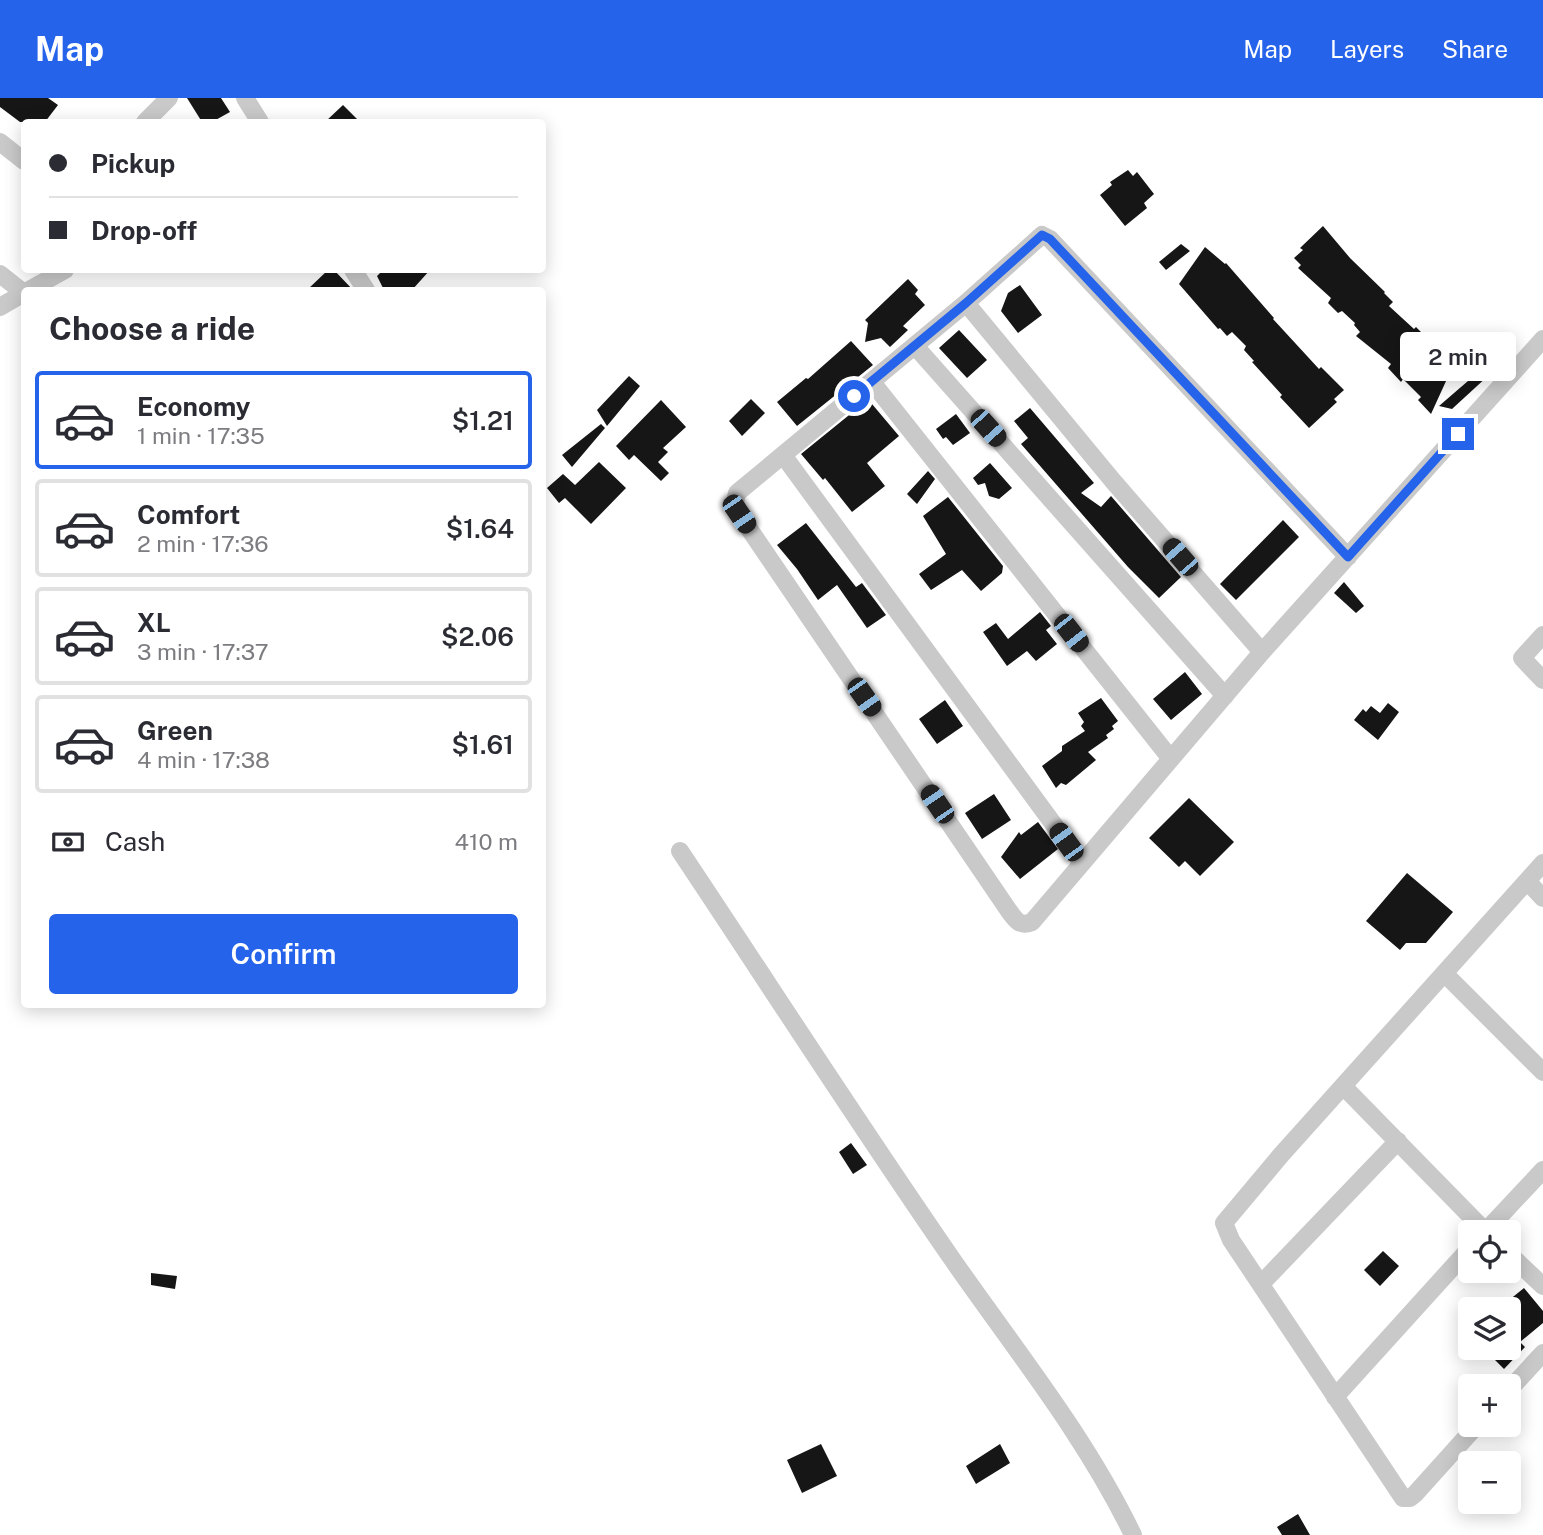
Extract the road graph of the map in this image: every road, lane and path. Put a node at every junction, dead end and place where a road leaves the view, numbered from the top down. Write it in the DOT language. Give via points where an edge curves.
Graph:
graph roads {
  1 [pos="244,98"];
  2 [pos="167,99"];
  3 [pos="148,119"];
  4 [pos="258,119"];
  5 [pos="0,142"];
  6 [pos="21,159"];
  7 [pos="60,273"];
  8 [pos="0,274"];
  9 [pos="35,287"];
  10 [pos="21,289"];
  11 [pos="21,295"];
  12 [pos="966,303"];
  13 [pos="0,307"];
  14 [pos="1543,340"];
  15 [pos="915,346"];
  16 [pos="872,382"];
  17 [pos="783,455"];
  18 [pos="1348,557"];
  19 [pos="1543,635"];
  20 [pos="1262,652"];
  21 [pos="1543,680"];
  22 [pos="1225,696"];
  23 [pos="1171,759"];
  24 [pos="680,851"];
  25 [pos="1082,863"];
  26 [pos="1543,863"];
  27 [pos="1527,881"];
  28 [pos="1543,898"];
  29 [pos="1444,974"];
  30 [pos="1543,1072"];
  31 [pos="1343,1086"];
  32 [pos="1398,1141"];
  33 [pos="1543,1170"];
  34 [pos="1474,1220"];
  35 [pos="1496,1220"];
  36 [pos="1458,1261"];
  37 [pos="1521,1265"];
  38 [pos="1261,1284"];
  39 [pos="1543,1286"];
  40 [pos="1543,1353"];
  41 [pos="1521,1377"];
  42 [pos="1335,1397"];
  43 [pos="1466,1437"];
  44 [pos="1133,1535"];
  1 -- 4 [label="street"];
  2 -- 3 [label="street"];
  5 -- 6 [label="street"];
  7 -- 9 [label="street"];
  8 -- 10 [label="street"];
  11 -- 13 [label="street"];
  12 -- 15 [label="street"];
  12 -- 18 [label="street" via="1042,235 1050,239"];
  12 -- 20 [label="street"];
  14 -- 18 [label="street"];
  15 -- 16 [label="street"];
  15 -- 22 [label="street"];
  16 -- 17 [label="street"];
  16 -- 23 [label="street"];
  17 -- 25 [label="street"];
  17 -- 25 [label="street" via="737,493 739,514 1015,919 1025,925 1032,922"];
  18 -- 20 [label="street"];
  19 -- 21 [label="street" via="1522,658"];
  20 -- 22 [label="street"];
  22 -- 23 [label="street"];
  23 -- 25 [label="street"];
  24 -- 44 [label="street" via="912,1200 1065,1419"];
  26 -- 27 [label="street"];
  27 -- 28 [label="street"];
  27 -- 29 [label="street"];
  29 -- 30 [label="street"];
  29 -- 31 [label="street"];
  31 -- 32 [label="street"];
  31 -- 38 [label="street" via="1224,1223"];
  32 -- 34 [label="street"];
  32 -- 38 [label="street"];
  33 -- 35 [label="street"];
  36 -- 42 [label="street"];
  37 -- 39 [label="street"];
  38 -- 42 [label="street"];
  40 -- 41 [label="street"];
  42 -- 43 [label="street" via="1404,1498 1415,1494"];
}
